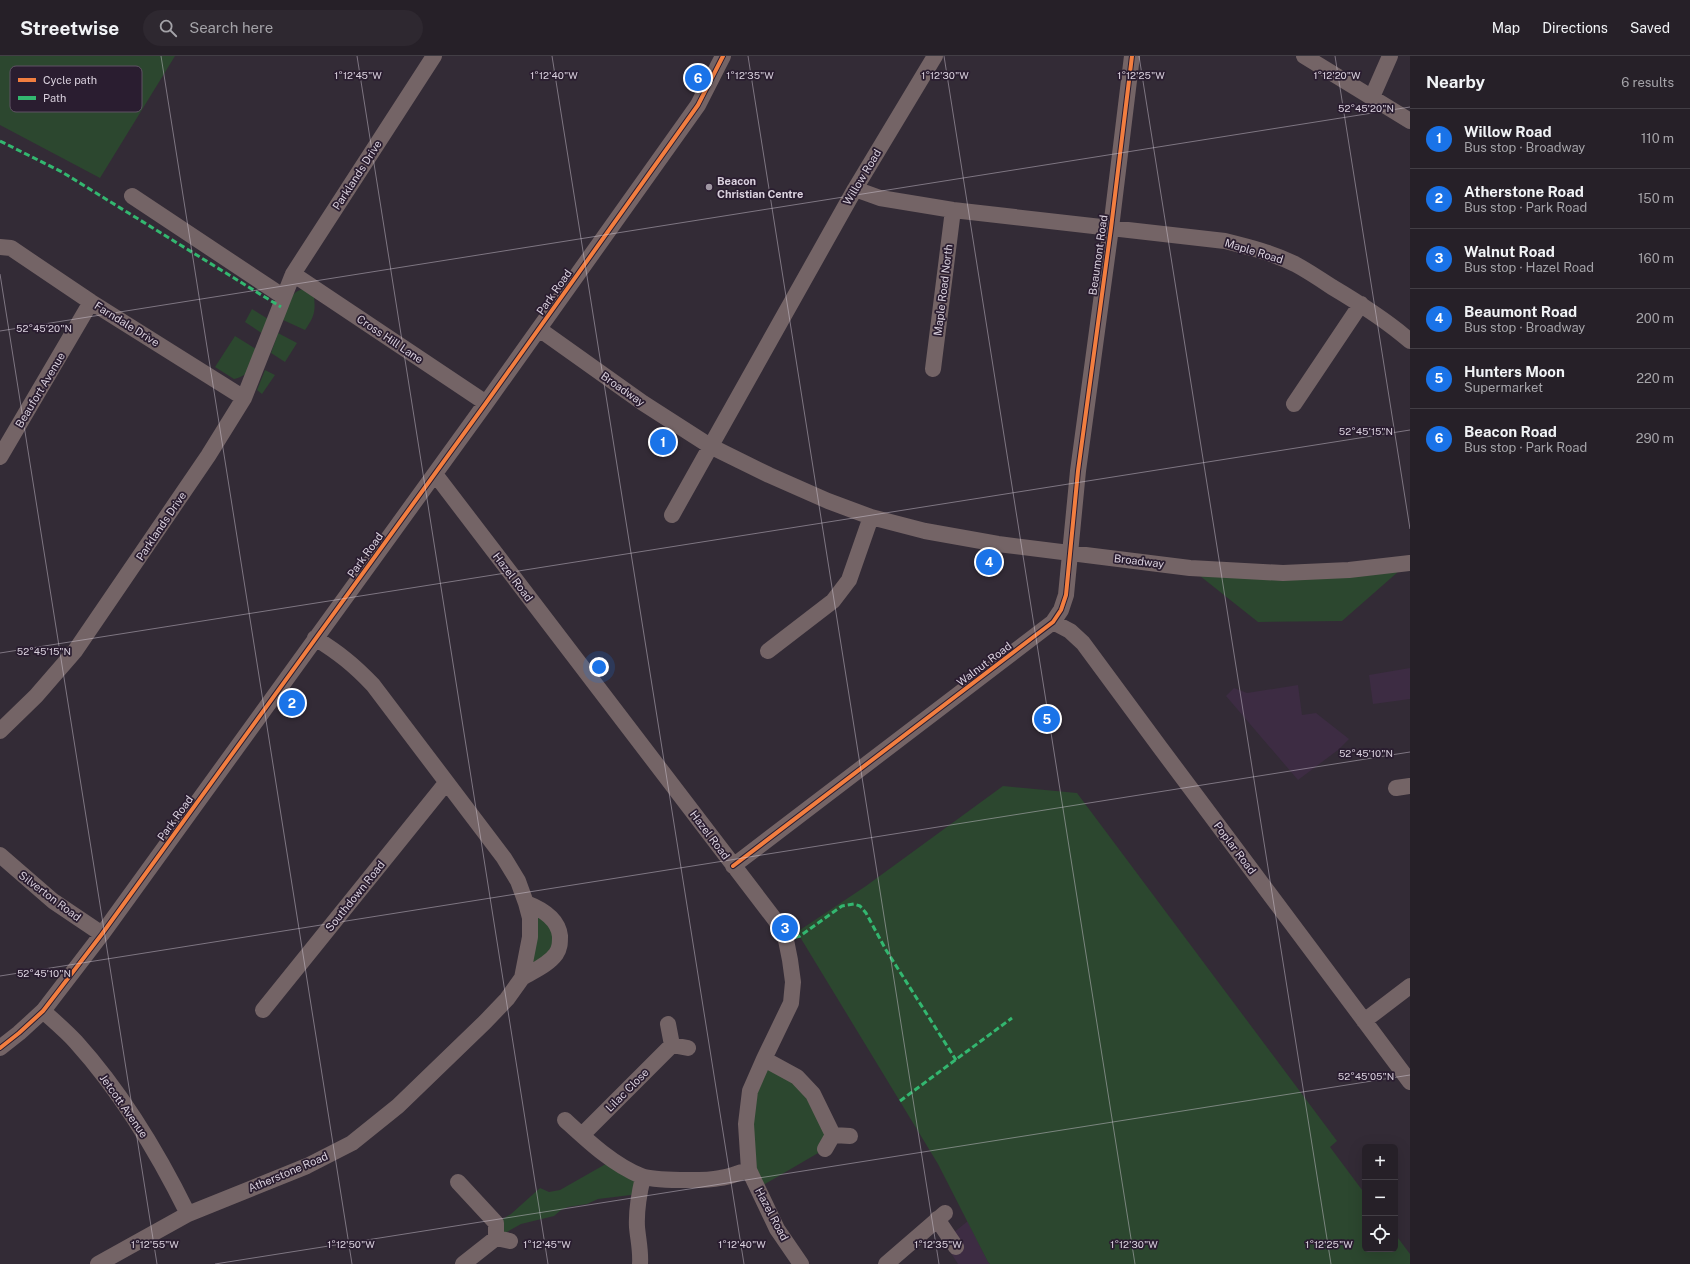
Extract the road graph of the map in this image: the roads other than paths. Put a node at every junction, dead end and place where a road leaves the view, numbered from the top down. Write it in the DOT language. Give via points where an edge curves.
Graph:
graph roads {
  1 [pos="434,56"];
  2 [pos="723,56"];
  3 [pos="935,56"];
  4 [pos="1132,56"];
  5 [pos="1304,56"];
  6 [pos="1390,56"];
  7 [pos="1372,97"];
  8 [pos="1410,121"];
  9 [pos="855,189"];
  10 [pos="132,196"];
  11 [pos="953,210"];
  12 [pos="1111,228"];
  13 [pos="4,245"];
  14 [pos="293,274"];
  15 [pos="284,297"];
  16 [pos="92,302"];
  17 [pos="1361,304"];
  18 [pos="539,329"];
  19 [pos="1410,341"];
  20 [pos="933,369"];
  21 [pos="244,398"];
  22 [pos="486,403"];
  23 [pos="1294,404"];
  24 [pos="710,446"];
  25 [pos="0,457"];
  26 [pos="435,474"];
  27 [pos="672,515"];
  28 [pos="871,517"];
  29 [pos="1070,552"];
  30 [pos="1410,563"];
  31 [pos="1053,622"];
  32 [pos="315,638"];
  33 [pos="768,651"];
  34 [pos="0,731"];
  35 [pos="446,783"];
  36 [pos="0,855"];
  37 [pos="733,866"];
  38 [pos="526,903"];
  39 [pos="102,934"];
  40 [pos="522,978"];
  41 [pos="1410,986"];
  42 [pos="264,1010"];
  43 [pos="43,1011"];
  44 [pos="1364,1021"];
  45 [pos="668,1024"];
  46 [pos="672,1046"];
  47 [pos="0,1048"];
  48 [pos="688,1048"];
  49 [pos="764,1059"];
  50 [pos="1410,1082"];
  51 [pos="566,1120"];
  52 [pos="582,1135"];
  53 [pos="833,1135"];
  54 [pos="850,1136"];
  55 [pos="825,1149"];
  56 [pos="749,1170"];
  57 [pos="643,1177"];
  58 [pos="458,1182"];
  59 [pos="188,1214"];
  60 [pos="956,1247"];
  61 [pos="98,1264"];
  62 [pos="463,1264"];
  63 [pos="640,1264"];
  64 [pos="801,1264"];
  65 [pos="886,1264"];
  1 -- 14 [label="street, Parklands Drive"];
  2 -- 18 [label="street, Park Road" via="698,105"];
  3 -- 9 [label="street, Willow Road"];
  4 -- 12 [label="street, Beaumont Road"];
  5 -- 7 [label="street"];
  6 -- 7 [label="street"];
  7 -- 8 [label="street"];
  9 -- 11 [label="street" via="880,198"];
  9 -- 24 [label="street, Willow Road"];
  10 -- 15 [label="street"];
  11 -- 12 [label="street"];
  11 -- 20 [label="street, Maple Road North"];
  12 -- 17 [label="street, Maple Road" via="1225,241 1247,246 1295,264"];
  12 -- 29 [label="street, Beaumont Road" via="1078,471"];
  13 -- 16 [label="street, Farndale Drive"];
  14 -- 15 [label="street, Parklands Drive"];
  14 -- 22 [label="street, Cross Hill Lane"];
  15 -- 21 [label="street, Parklands Drive"];
  16 -- 21 [label="street, Farndale Drive"];
  16 -- 25 [label="street, Beaufort Avenue"];
  17 -- 19 [label="street, Maple Road" via="1395,327"];
  17 -- 23 [label="street"];
  18 -- 22 [label="street, Park Road"];
  18 -- 24 [label="street, Broadway" via="643,404"];
  21 -- 34 [label="street, Parklands Drive" via="168,517 75,651 36,696"];
  22 -- 26 [label="street, Park Road"];
  24 -- 27 [label="street"];
  24 -- 28 [label="street, Broadway" via="769,476"];
  26 -- 32 [label="street, Park Road"];
  26 -- 37 [label="street, Hazel Road"];
  28 -- 29 [label="street, Broadway" via="925,531 976,540"];
  28 -- 33 [label="street" via="849,580 833,601"];
  29 -- 30 [label="street, Broadway" via="1190,568 1283,573 1349,570"];
  29 -- 31 [label="street, Walnut Road" via="1066,595 1061,610"];
  31 -- 37 [label="street, Walnut Road"];
  31 -- 44 [label="street, Poplar Road" via="1070,631 1083,643"];
  32 -- 35 [label="street, Atherstone Road" via="355,666 373,685"];
  32 -- 39 [label="street, Park Road"];
  35 -- 38 [label="street, Atherstone Road" via="504,858 518,881"];
  35 -- 42 [label="street, Southdown Road"];
  36 -- 39 [label="street, Silverton Road" via="53,900"];
  37 -- 49 [label="street, Hazel Road" via="776,921 786,940 790,960 793,982 791,1003"];
  38 -- 40 [label="street, Atherstone Road" via="530,918 530,937"];
  38 -- 40 [label="street, Atherstone Road" via="540,908 550,916 559,928 560,944 555,955 544,965"];
  39 -- 43 [label="street, Park Road"];
  40 -- 59 [label="street, Atherstone Road" via="507,999 398,1106 352,1143 307,1166"];
  41 -- 44 [label="street"];
  43 -- 47 [label="street, Park Road"];
  43 -- 59 [label="street, Jetcott Avenue" via="76,1042 104,1075 166,1170"];
  44 -- 50 [label="street, Poplar Road"];
  45 -- 46 [label="street"];
  46 -- 48 [label="street"];
  46 -- 52 [label="street, Lilac Close"];
  49 -- 53 [label="street" via="798,1077 813,1094"];
  49 -- 56 [label="street, Hazel Road" via="750,1091 746,1124"];
  51 -- 52 [label="street"];
  52 -- 57 [label="street" via="626,1169"];
  53 -- 54 [label="street"];
  53 -- 55 [label="street"];
  56 -- 57 [label="street" via="720,1179 680,1180"];
  56 -- 64 [label="street, Hazel Road" via="777,1229"];
  57 -- 63 [label="street" via="637,1202"];
  58 -- 62 [label="street" via="496,1223 503,1239"];
  59 -- 61 [label="street, Atherstone Road"];
  60 -- 65 [label="street" via="941,1216"];
}
